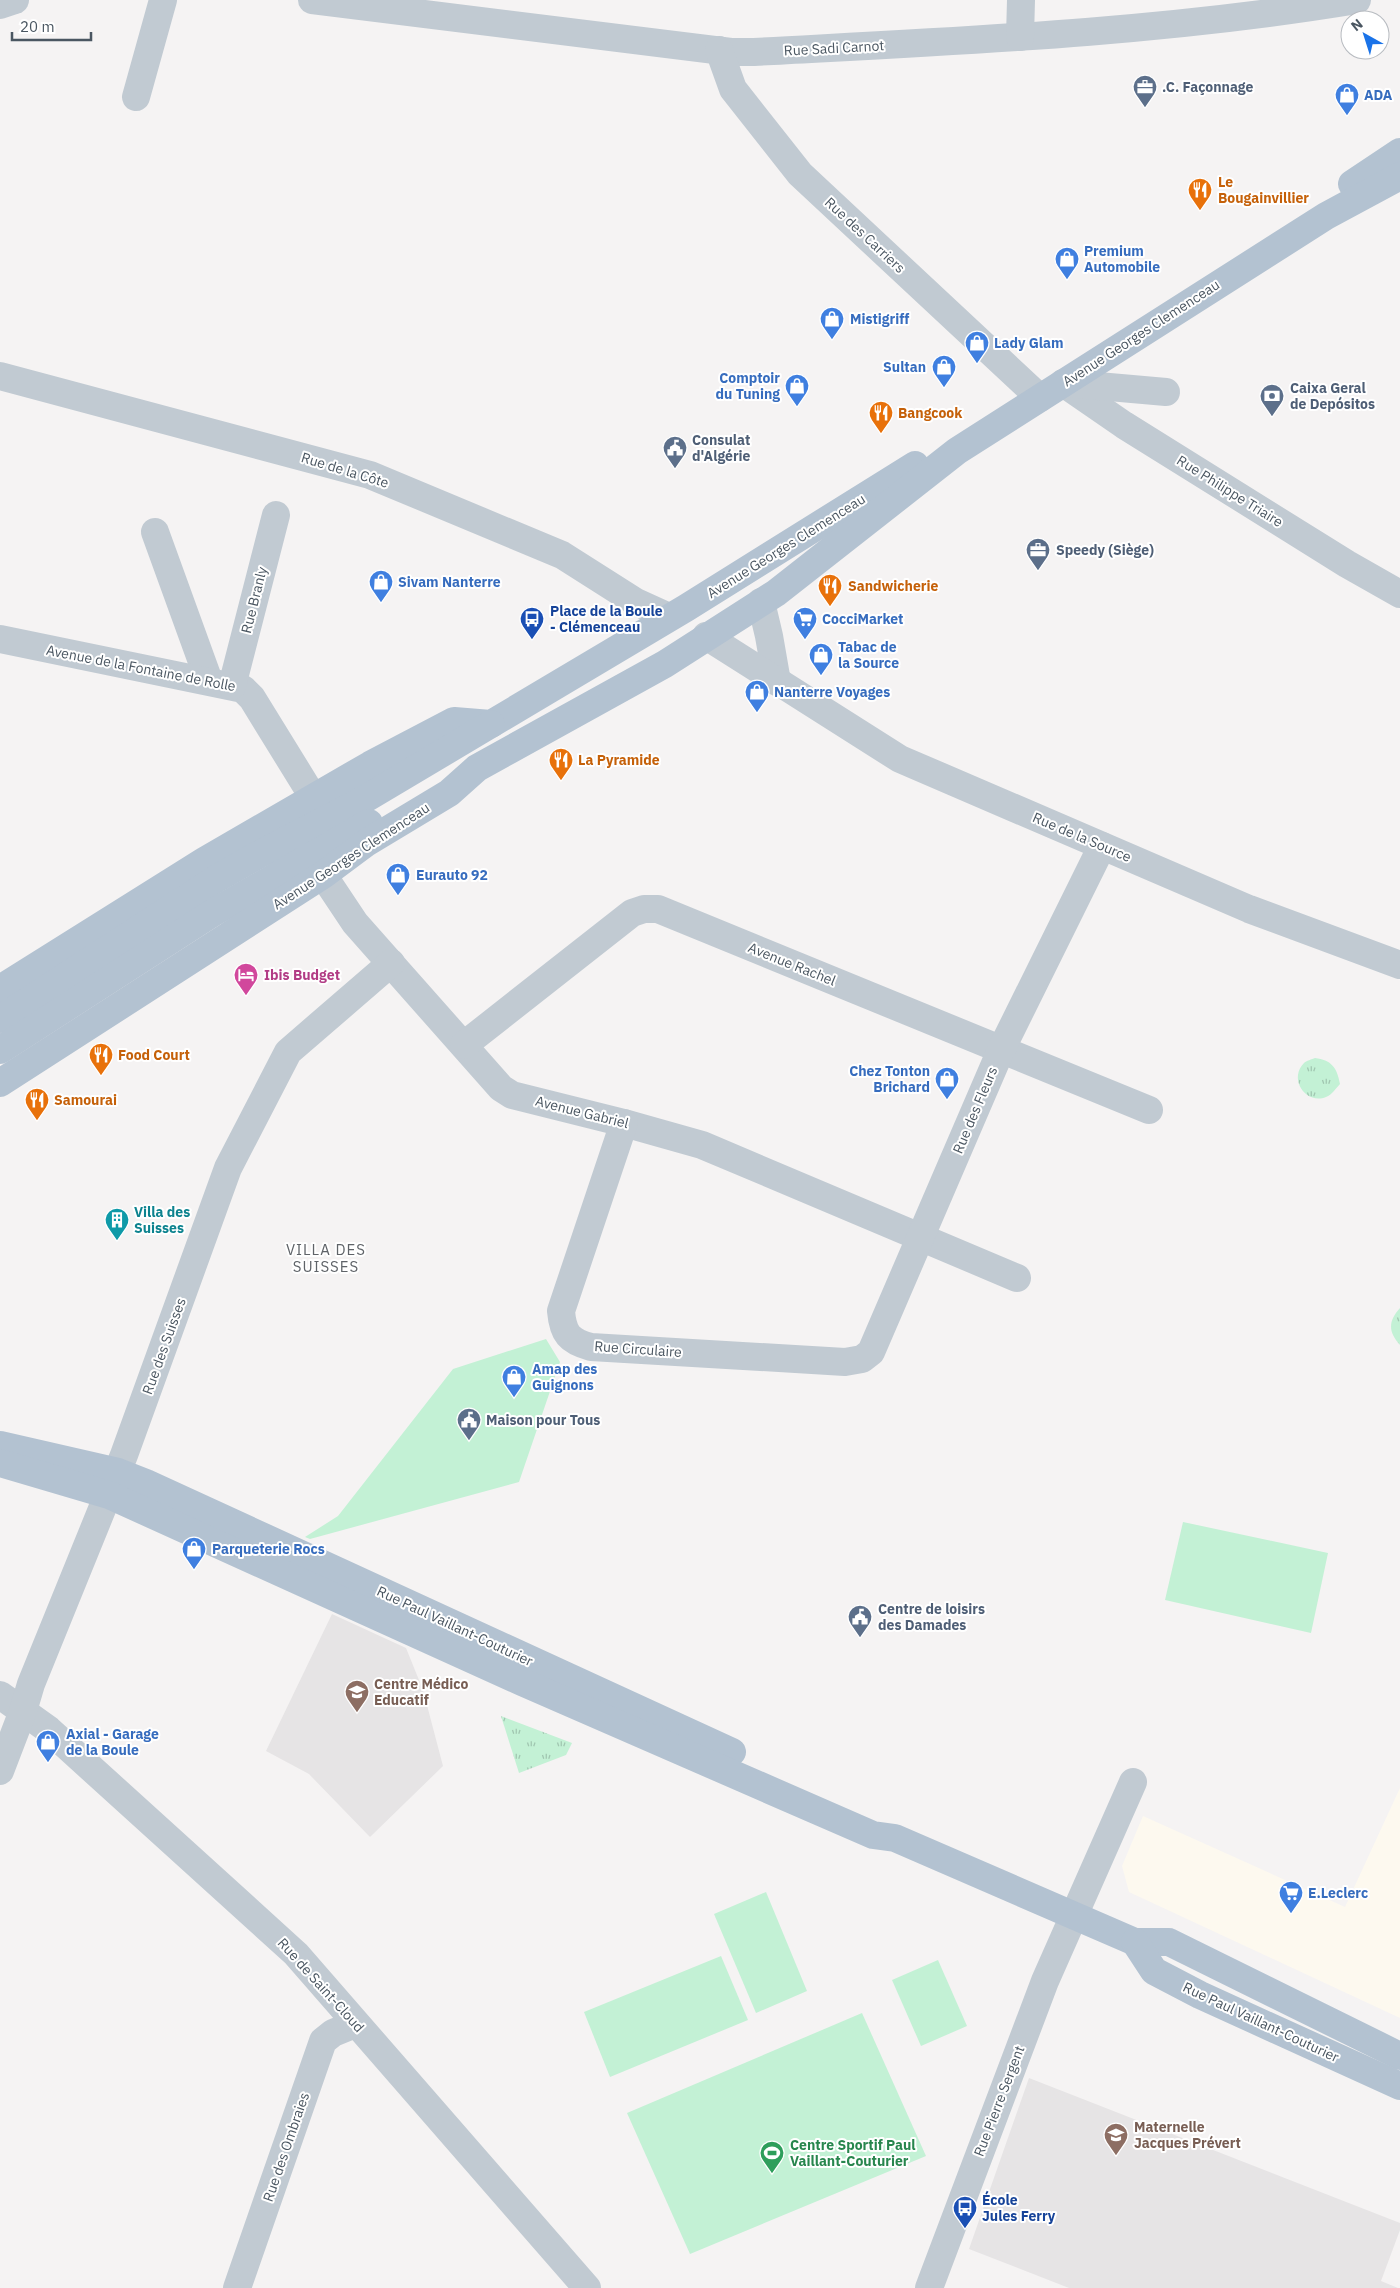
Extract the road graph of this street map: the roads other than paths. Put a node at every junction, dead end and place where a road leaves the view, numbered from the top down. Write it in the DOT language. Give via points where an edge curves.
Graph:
graph roads {
  1 [pos="15,0"];
  2 [pos="163,0"];
  3 [pos="312,0"];
  4 [pos="1021,0"];
  5 [pos="1357,0"];
  6 [pos="1327,2"];
  7 [pos="0,5"];
  8 [pos="1020,37"];
  9 [pos="719,50"];
  10 [pos="136,97"];
  11 [pos="1400,152"];
  12 [pos="1400,176"];
  13 [pos="1326,216"];
  14 [pos="0,376"];
  15 [pos="1063,383"];
  16 [pos="1166,392"];
  17 [pos="1040,398"];
  18 [pos="957,452"];
  19 [pos="276,515"];
  20 [pos="155,532"];
  21 [pos="1400,594"];
  22 [pos="761,602"];
  23 [pos="669,617"];
  24 [pos="706,636"];
  25 [pos="0,640"];
  26 [pos="777,682"];
  27 [pos="220,684"];
  28 [pos="491,724"];
  29 [pos="478,768"];
  30 [pos="313,797"];
  31 [pos="1102,846"];
  32 [pos="258,855"];
  33 [pos="204,861"];
  34 [pos="323,875"];
  35 [pos="391,963"];
  36 [pos="1400,965"];
  37 [pos="0,989"];
  38 [pos="0,1019"];
  39 [pos="464,1045"];
  40 [pos="0,1050"];
  41 [pos="1001,1050"];
  42 [pos="0,1083"];
  43 [pos="1149,1110"];
  44 [pos="624,1123"];
  45 [pos="920,1239"];
  46 [pos="1018,1278"];
  47 [pos="846,1362"];
  48 [pos="0,1445"];
  49 [pos="0,1463"];
  50 [pos="113,1483"];
  51 [pos="0,1695"];
  52 [pos="24,1711"];
  53 [pos="0,1771"];
  54 [pos="1133,1782"];
  55 [pos="1073,1915"];
  56 [pos="1135,1942"];
  57 [pos="355,2024"];
  58 [pos="1400,2056"];
  59 [pos="1400,2086"];
  60 [pos="237,2288"];
  61 [pos="587,2288"];
  62 [pos="929,2288"];
  1 -- 7 [label="street"];
  2 -- 10 [label="street"];
  3 -- 9 [label="street, Rue Sadi Carnot"];
  4 -- 8 [label="street"];
  5 -- 6 [label="street, Rue Sadi Carnot"];
  6 -- 8 [label="street, Rue Sadi Carnot" via="1206,21"];
  8 -- 9 [label="street, Rue Sadi Carnot" via="754,52"];
  9 -- 17 [label="street, Rue des Carriers" via="734,89 800,174"];
  11 -- 13 [label="main road" via="1332,198"];
  12 -- 13 [label="main road, Avenue Georges Clemenceau"];
  13 -- 15 [label="main road, Avenue Georges Clemenceau"];
  14 -- 23 [label="street, Rue de la Côte" via="370,475 562,555 636,602"];
  15 -- 16 [label="street"];
  15 -- 17 [label="main road, Avenue Georges Clemenceau"];
  15 -- 21 [label="street, Rue Philippe Triaire" via="1124,425"];
  17 -- 18 [label="main road, Avenue Georges Clemenceau"];
  18 -- 22 [label="main road, Avenue Georges Clemenceau"];
  18 -- 23 [label="main road, Avenue Georges Clemenceau" via="923,460"];
  19 -- 27 [label="street, Rue Branly"];
  20 -- 27 [label="street"];
  22 -- 24 [label="main road, Avenue Georges Clemenceau"];
  22 -- 26 [label="street"];
  23 -- 24 [label="main road"];
  23 -- 28 [label="main road, Avenue Georges Clemenceau"];
  24 -- 26 [label="street, Rue de la Source"];
  24 -- 29 [label="main road, Avenue Georges Clemenceau" via="665,664"];
  25 -- 27 [label="street, Avenue de la Fontaine de Rolle"];
  26 -- 31 [label="street, Rue de la Source" via="900,759"];
  27 -- 30 [label="street, Avenue de la Fontaine de Rolle" via="243,688 252,698"];
  28 -- 30 [label="main road" via="454,721"];
  28 -- 32 [label="main road, Avenue Georges Clemenceau" via="360,802"];
  29 -- 34 [label="main road, Avenue Georges Clemenceau" via="449,793 366,843"];
  29 -- 40 [label="main road" via="445,782 214,912"];
  30 -- 33 [label="main road"];
  31 -- 36 [label="street, Rue de la Source" via="1249,909"];
  31 -- 41 [label="street, Rue des Fleurs"];
  32 -- 33 [label="main road"];
  32 -- 38 [label="main road, Avenue Georges Clemenceau"];
  33 -- 37 [label="main road"];
  34 -- 35 [label="street, Avenue Gabriel" via="356,923"];
  34 -- 42 [label="main road, Avenue Georges Clemenceau"];
  35 -- 39 [label="street, Avenue Gabriel"];
  35 -- 50 [label="street, Rue des Suisses" via="288,1052 228,1168"];
  39 -- 41 [label="street, Avenue Rachel" via="632,913 658,909"];
  39 -- 44 [label="street, Avenue Gabriel" via="501,1088 512,1095"];
  41 -- 43 [label="street, Avenue Rachel"];
  41 -- 45 [label="street, Rue des Fleurs"];
  44 -- 45 [label="street, Avenue Gabriel" via="702,1146"];
  44 -- 47 [label="street, Rue Circulaire" via="563,1300 561,1318 567,1334 575,1342 591,1347"];
  45 -- 46 [label="street, Avenue Gabriel"];
  45 -- 47 [label="street, Rue des Fleurs" via="871,1352 862,1360"];
  48 -- 50 [label="main road, Rue Paul Vaillant-Couturier"];
  49 -- 50 [label="main road, Rue Paul Vaillant-Couturier"];
  50 -- 52 [label="street, Rue des Suisses" via="31,1684"];
  50 -- 55 [label="main road, Rue Paul Vaillant-Couturier" via="146,1483 880,1820 895,1838"];
  51 -- 52 [label="street, Rue de Saint-Cloud"];
  52 -- 53 [label="street, Rue des Suisses"];
  52 -- 57 [label="street, Rue de Saint-Cloud" via="296,1954"];
  54 -- 55 [label="street, Rue Pierre Sergent"];
  55 -- 56 [label="main road, Rue Paul Vaillant-Couturier"];
  55 -- 62 [label="street, Rue Pierre Sergent"];
  56 -- 58 [label="main road, Rue Paul Vaillant-Couturier" via="1169,1942"];
  56 -- 59 [label="main road, Rue Paul Vaillant-Couturier" via="1154,1971"];
  57 -- 60 [label="street, Rue des Ombraies" via="323,2041"];
  57 -- 61 [label="street, Rue de Saint-Cloud"];
}
